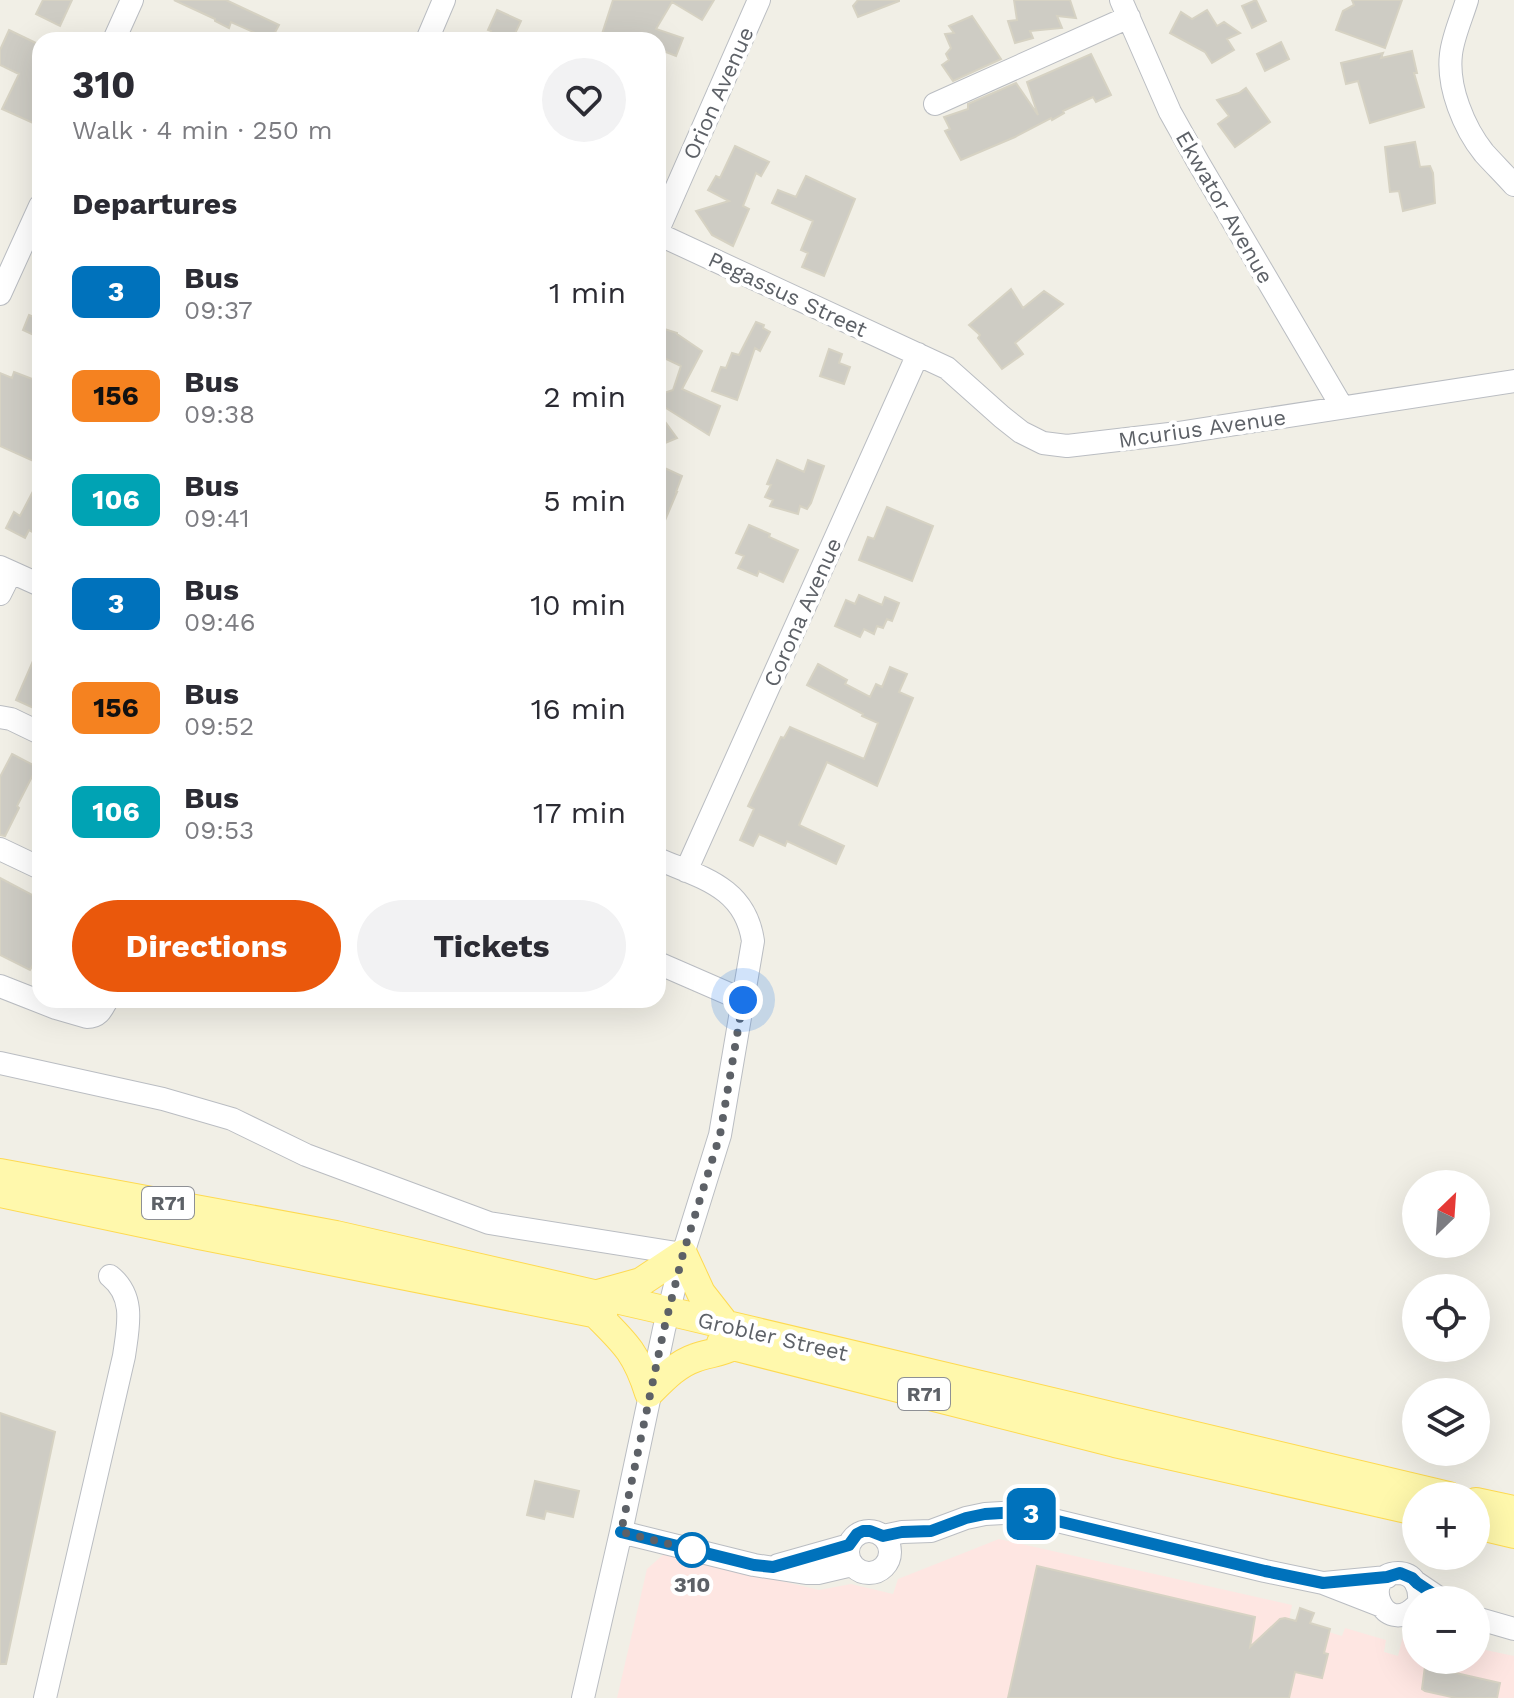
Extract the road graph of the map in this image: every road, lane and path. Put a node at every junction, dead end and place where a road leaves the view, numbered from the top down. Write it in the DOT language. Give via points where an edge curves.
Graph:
graph roads {
  1 [pos="132,0"];
  2 [pos="444,0"];
  3 [pos="759,0"];
  4 [pos="1467,0"];
  5 [pos="1125,9"];
  6 [pos="118,32"];
  7 [pos="430,32"];
  8 [pos="935,104"];
  9 [pos="1514,185"];
  10 [pos="666,214"];
  11 [pos="32,218"];
  12 [pos="666,236"];
  13 [pos="9,252"];
  14 [pos="0,294"];
  15 [pos="918,354"];
  16 [pos="1514,381"];
  17 [pos="1342,407"];
  18 [pos="6,569"];
  19 [pos="32,581"];
  20 [pos="0,594"];
  21 [pos="0,717"];
  22 [pos="32,729"];
  23 [pos="0,849"];
  24 [pos="666,862"];
  25 [pos="32,864"];
  26 [pos="686,871"];
  27 [pos="666,966"];
  28 [pos="0,986"];
  29 [pos="32,999"];
  30 [pos="743,1000"];
  31 [pos="56,1008"];
  32 [pos="102,1008"];
  33 [pos="0,1063"];
  34 [pos="0,1173"];
  35 [pos="0,1193"];
  36 [pos="683,1254"];
  37 [pos="110,1276"];
  38 [pos="596,1304"];
  39 [pos="666,1320"];
  40 [pos="729,1336"];
  41 [pos="649,1393"];
  42 [pos="1402,1486"];
  43 [pos="1490,1505"];
  44 [pos="1402,1508"];
  45 [pos="1514,1510"];
  46 [pos="1490,1528"];
  47 [pos="621,1532"];
  48 [pos="1514,1534"];
  49 [pos="886,1546"];
  50 [pos="850,1555"];
  51 [pos="1387,1577"];
  52 [pos="1323,1583"];
  53 [pos="1413,1586"];
  54 [pos="1382,1606"];
  55 [pos="1402,1613"];
  56 [pos="1490,1622"];
  57 [pos="1514,1629"];
  58 [pos="45,1698"];
  59 [pos="583,1698"];
  1 -- 6 [label="street"];
  2 -- 7 [label="street"];
  3 -- 10 [label="street, Orion Avenue"];
  4 -- 9 [label="street" via="1451,53 1451,76 1470,132"];
  5 -- 8 [label="street"];
  5 -- 17 [label="street, Ekwator Avenue" via="1170,112"];
  11 -- 13 [label="street"];
  12 -- 15 [label="street, Pegassus Street"];
  13 -- 14 [label="street"];
  15 -- 17 [label="street, Mcurius Avenue" via="947,368 1021,432 1052,445 1178,433"];
  15 -- 26 [label="street, Corona Avenue"];
  16 -- 17 [label="street, Mcurius Avenue"];
  18 -- 19 [label="street"];
  18 -- 20 [label="street"];
  21 -- 22 [label="street"];
  23 -- 25 [label="street"];
  24 -- 26 [label="street"];
  26 -- 30 [label="street" via="735,897 750,925 753,941"];
  27 -- 30 [label="street"];
  28 -- 29 [label="street"];
  30 -- 36 [label="street" via="720,1135"];
  31 -- 32 [label="street" via="92,1017"];
  33 -- 36 [label="street" via="232,1119 306,1155 489,1223"];
  34 -- 38 [label="main road, Grobler Street / R71" via="336,1235"];
  35 -- 38 [label="main road, Grobler Street / R71" via="439,1284"];
  36 -- 38 [label="main road"];
  36 -- 39 [label="street"];
  36 -- 40 [label="main road"];
  37 -- 58 [label="street" via="128,1300 124,1356"];
  38 -- 39 [label="main road, Grobler Street / R71"];
  38 -- 41 [label="main road" via="629,1347"];
  39 -- 40 [label="main road, Grobler Street / R71"];
  39 -- 41 [label="street"];
  40 -- 41 [label="main road" via="720,1353 684,1362"];
  40 -- 42 [label="main road, Grobler Street / R71"];
  40 -- 44 [label="main road, Grobler Street / R71" via="1115,1443"];
  41 -- 47 [label="street"];
  43 -- 45 [label="main road"];
  46 -- 48 [label="main road"];
  47 -- 50 [label="street" via="754,1565 818,1573"];
  47 -- 59 [label="street"];
  49 -- 50 [label="street" via="863,1531"];
  49 -- 50 [label="street" via="883,1567 871,1573 857,1569"];
  49 -- 52 [label="street" via="902,1532 1020,1512"];
  51 -- 52 [label="street"];
  51 -- 53 [label="street" via="1400,1573 1412,1578"];
  51 -- 54 [label="street" via="1377,1594"];
  52 -- 54 [label="street"];
  54 -- 55 [label="street"];
  56 -- 57 [label="street"];
}
